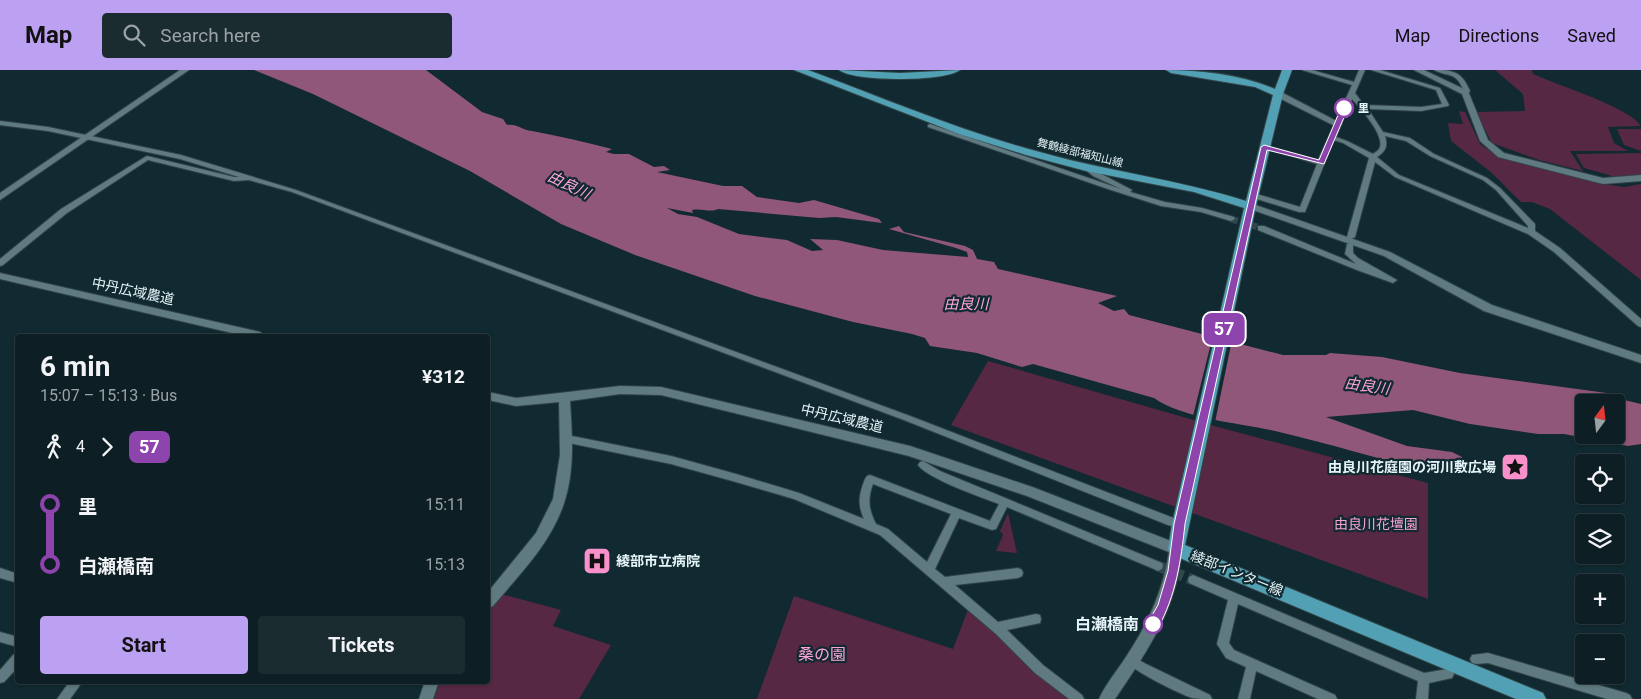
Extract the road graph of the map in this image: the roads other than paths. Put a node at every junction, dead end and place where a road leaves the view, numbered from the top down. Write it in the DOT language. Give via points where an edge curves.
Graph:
graph roads {
  1 [pos="185,70"];
  2 [pos="799,70"];
  3 [pos="844,70"];
  4 [pos="955,70"];
  5 [pos="1171,70"];
  6 [pos="1287,70"];
  7 [pos="1305,70"];
  8 [pos="1362,70"];
  9 [pos="1374,70"];
  10 [pos="1418,70"];
  11 [pos="1437,70"];
  12 [pos="1355,84"];
  13 [pos="1351,93"];
  14 [pos="1465,93"];
  15 [pos="1278,94"];
  16 [pos="1363,107"];
  17 [pos="0,122"];
  18 [pos="1338,124"];
  19 [pos="930,126"];
  20 [pos="1380,133"];
  21 [pos="88,137"];
  22 [pos="1332,138"];
  23 [pos="1264,147"];
  24 [pos="1373,157"];
  25 [pos="1321,163"];
  26 [pos="1086,168"];
  27 [pos="253,178"];
  28 [pos="1641,178"];
  29 [pos="0,197"];
  30 [pos="1260,197"];
  31 [pos="1141,198"];
  32 [pos="1250,206"];
  33 [pos="1231,219"];
  34 [pos="1261,228"];
  35 [pos="1531,232"];
  36 [pos="1351,237"];
  37 [pos="1350,246"];
  38 [pos="0,263"];
  39 [pos="0,276"];
  40 [pos="1641,324"];
  41 [pos="251,334"];
  42 [pos="1641,360"];
  43 [pos="490,396"];
  44 [pos="564,396"];
  45 [pos="567,439"];
  46 [pos="923,465"];
  47 [pos="1004,503"];
  48 [pos="957,512"];
  49 [pos="1177,519"];
  50 [pos="873,528"];
  51 [pos="1176,549"];
  52 [pos="1158,566"];
  53 [pos="929,570"];
  54 [pos="0,573"];
  55 [pos="1018,573"];
  56 [pos="15,579"];
  57 [pos="1193,580"];
  58 [pos="943,582"];
  59 [pos="1234,597"];
  60 [pos="490,600"];
  61 [pos="1036,619"];
  62 [pos="996,627"];
  63 [pos="0,637"];
  64 [pos="15,641"];
  65 [pos="1476,659"];
  66 [pos="15,661"];
  67 [pos="1132,661"];
  68 [pos="1252,664"];
  69 [pos="1448,674"];
  70 [pos="0,678"];
  71 [pos="1424,678"];
  72 [pos="75,684"];
  73 [pos="431,684"];
  74 [pos="63,699"];
  75 [pos="426,699"];
  76 [pos="1078,699"];
  77 [pos="1106,699"];
  78 [pos="1206,699"];
  79 [pos="1244,699"];
  80 [pos="1331,699"];
  81 [pos="1422,699"];
  82 [pos="1537,699"];
  83 [pos="1626,699"];
  1 -- 21 [label="street"];
  2 -- 26 [label="main road, 舞鶴綾部福知山線" via="963,132"];
  3 -- 4 [label="main road" via="908,77"];
  5 -- 15 [label="main road" via="1257,85"];
  6 -- 15 [label="main road"];
  7 -- 12 [label="street"];
  8 -- 12 [label="street"];
  9 -- 16 [label="street" via="1438,89 1446,105 1421,109"];
  10 -- 14 [label="street"];
  11 -- 14 [label="street" via="1451,72 1462,79"];
  12 -- 13 [label="street"];
  13 -- 16 [label="street"];
  13 -- 18 [label="street"];
  14 -- 28 [label="street" via="1484,142 1501,155 1603,181"];
  15 -- 18 [label="street"];
  15 -- 23 [label="main road"];
  16 -- 20 [label="street"];
  17 -- 21 [label="street"];
  18 -- 22 [label="street"];
  19 -- 31 [label="street"];
  20 -- 24 [label="street" via="1384,145"];
  20 -- 35 [label="street" via="1408,139 1432,155 1485,179 1532,226"];
  21 -- 27 [label="street" via="181,157"];
  21 -- 29 [label="street"];
  22 -- 24 [label="street"];
  22 -- 25 [label="street"];
  23 -- 25 [label="street"];
  23 -- 32 [label="main road"];
  24 -- 35 [label="street" via="1397,176"];
  24 -- 36 [label="street"];
  25 -- 30 [label="street" via="1302,210"];
  26 -- 31 [label="street"];
  26 -- 32 [label="main road, 舞鶴綾部福知山線" via="1196,189"];
  27 -- 38 [label="street" via="234,179 147,158 64,211"];
  27 -- 49 [label="street" via="373,219"];
  31 -- 33 [label="street"];
  32 -- 42 [label="street" via="1387,254 1488,308"];
  32 -- 49 [label="main road, 綾部インター線"];
  34 -- 37 [label="street" via="1393,280 1355,260 1348,254"];
  35 -- 40 [label="street" via="1557,250"];
  39 -- 41 [label="street, 中丹広域農道"];
  43 -- 44 [label="street, 中丹広域農道" via="516,402"];
  44 -- 45 [label="street"];
  44 -- 51 [label="street, 中丹広域農道" via="620,390 661,391 888,445 1031,492"];
  45 -- 50 [label="street" via="670,460 736,478 796,496"];
  45 -- 60 [label="street" via="562,485 554,513 527,555"];
  46 -- 47 [label="street"];
  47 -- 48 [label="street" via="992,526"];
  47 -- 52 [label="street"];
  48 -- 50 [label="street" via="870,479 863,494 863,508"];
  48 -- 53 [label="street"];
  49 -- 51 [label="main road, 綾部インター線"];
  50 -- 53 [label="street" via="884,532"];
  51 -- 67 [label="street" via="1174,571 1164,606"];
  51 -- 82 [label="main road, 綾部インター線"];
  53 -- 58 [label="street"];
  54 -- 56 [label="street"];
  55 -- 58 [label="street"];
  57 -- 59 [label="street"];
  58 -- 62 [label="street"];
  59 -- 68 [label="street" via="1223,644 1230,654"];
  59 -- 71 [label="street"];
  61 -- 62 [label="street"];
  62 -- 76 [label="street" via="1040,669"];
  63 -- 64 [label="street"];
  65 -- 83 [label="street" via="1488,658"];
  66 -- 70 [label="street"];
  67 -- 77 [label="street"];
  67 -- 78 [label="street"];
  68 -- 79 [label="street"];
  68 -- 80 [label="street"];
  69 -- 71 [label="street"];
  71 -- 81 [label="street"];
  72 -- 74 [label="street"];
  73 -- 75 [label="street"];
}
